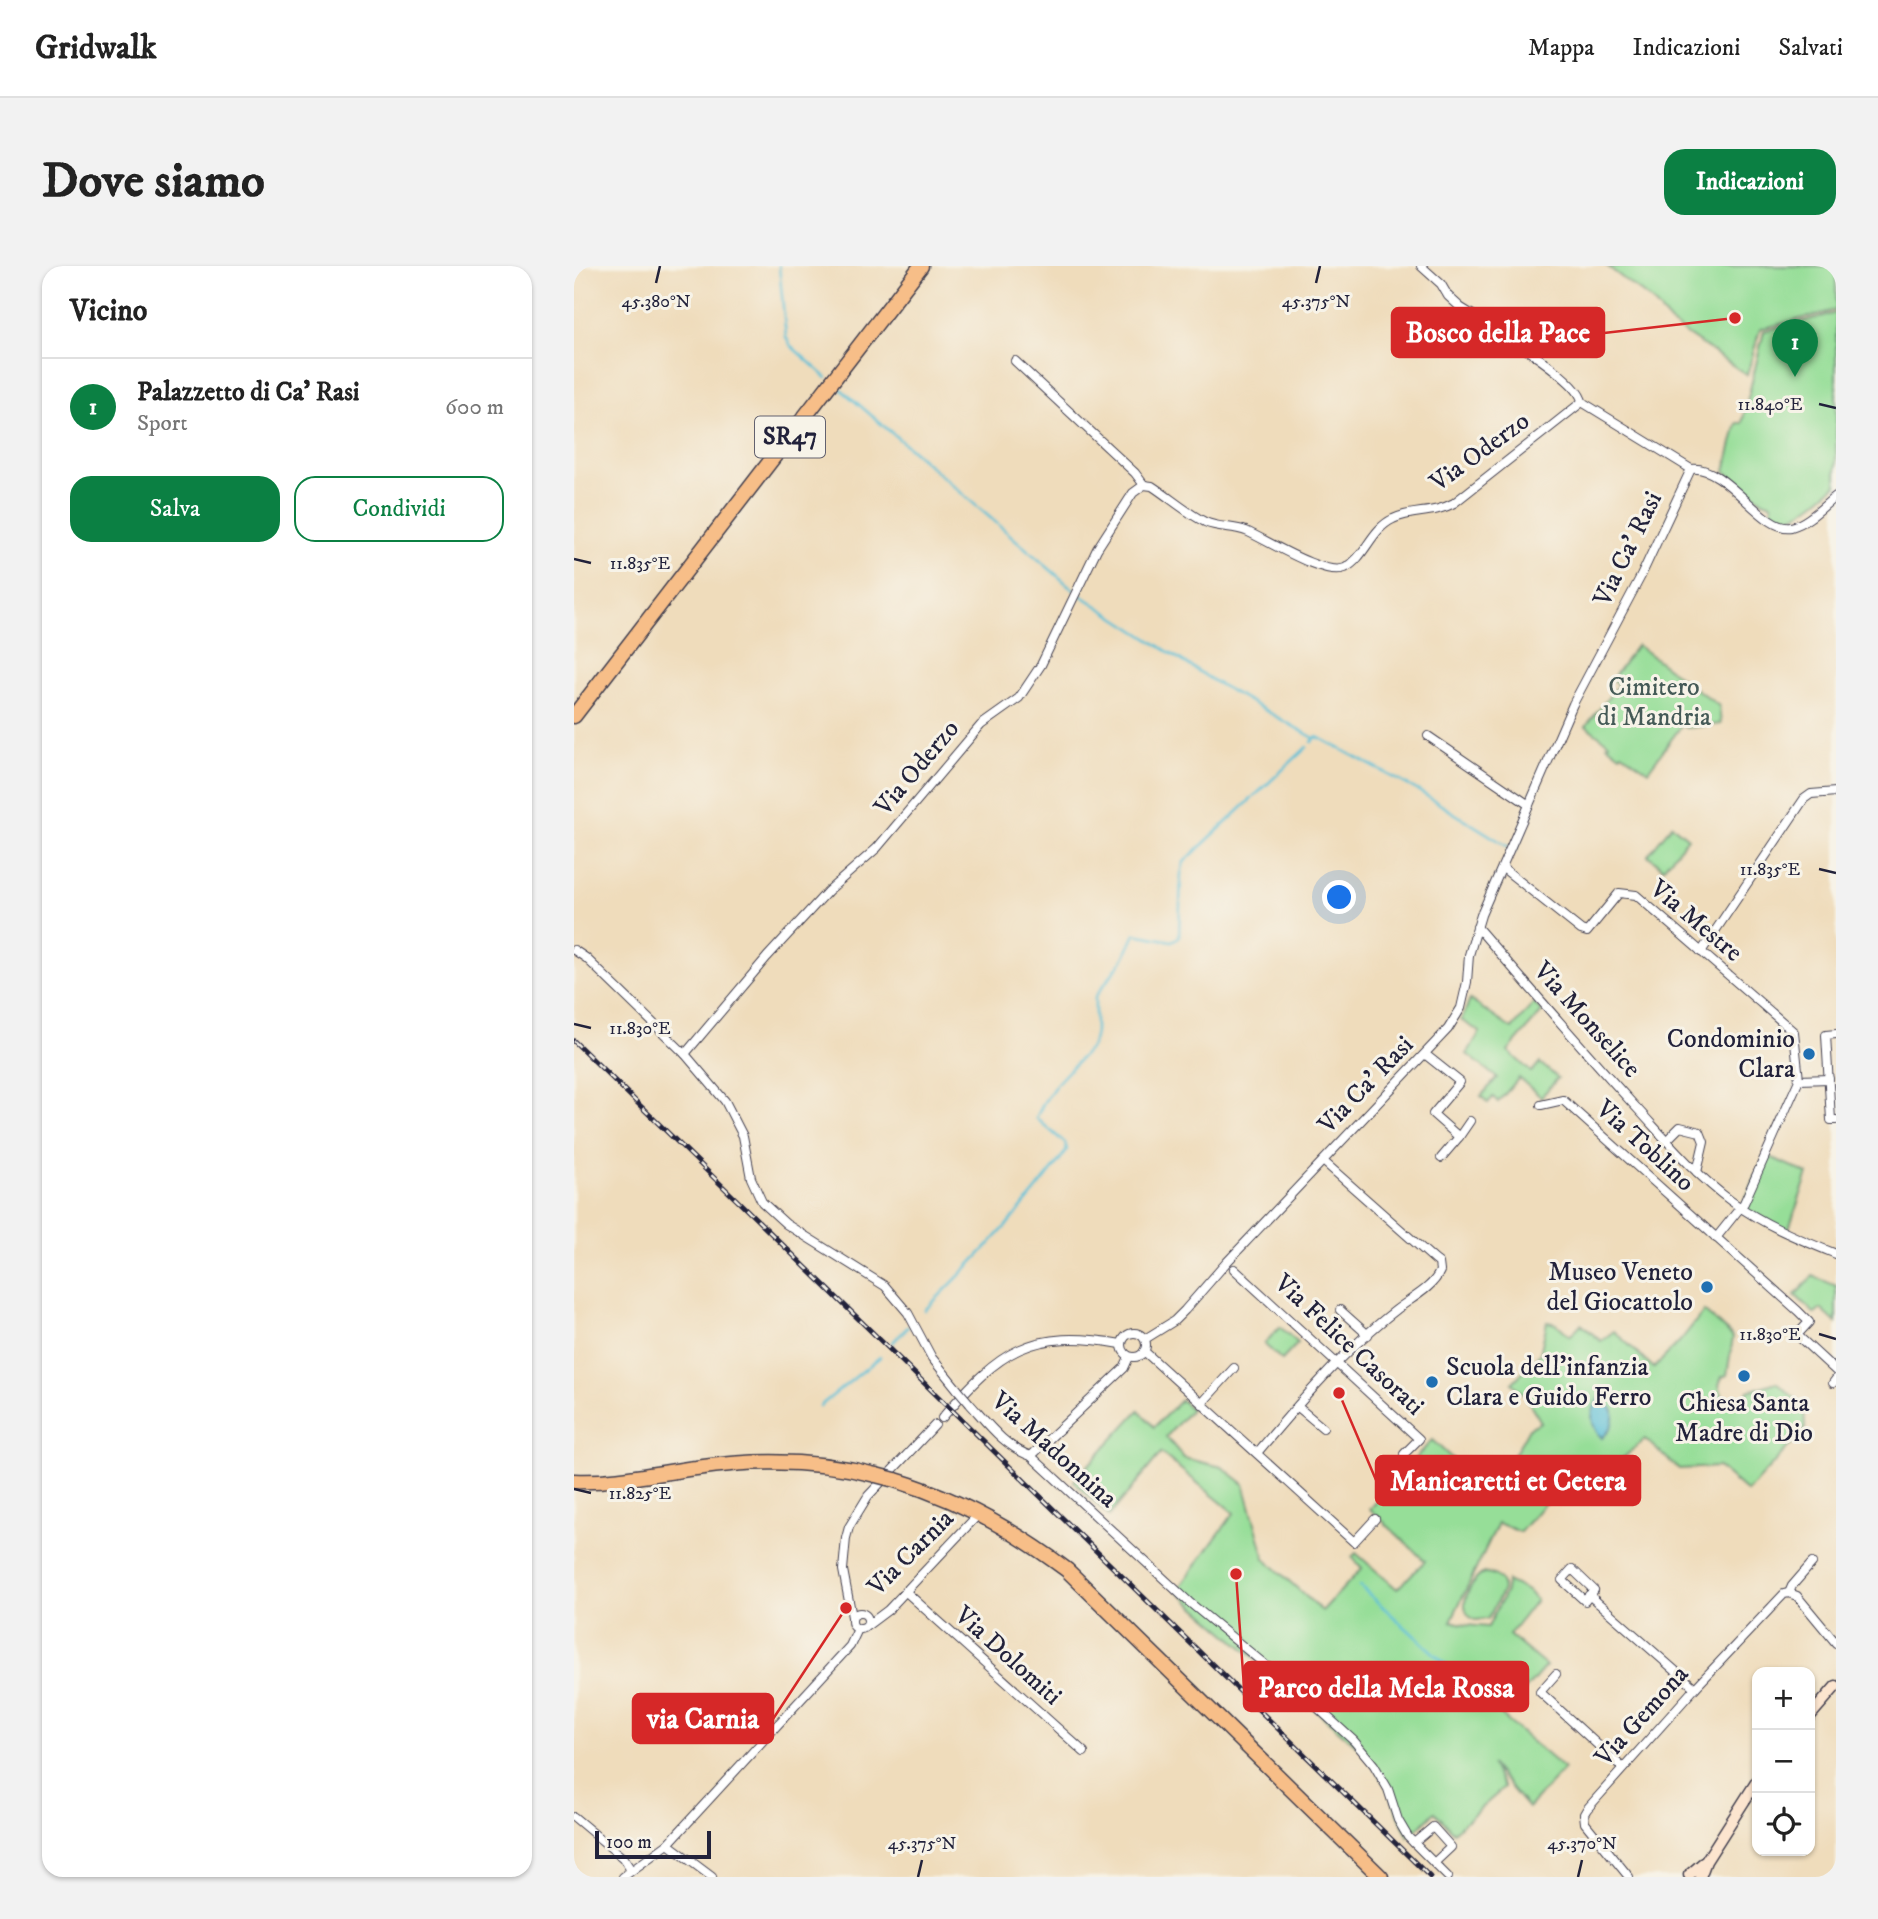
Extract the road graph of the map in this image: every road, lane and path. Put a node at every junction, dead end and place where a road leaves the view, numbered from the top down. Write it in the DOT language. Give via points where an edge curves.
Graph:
graph roads {
  1 [pos="909,266"];
  2 [pos="921,266"];
  3 [pos="1421,266"];
  4 [pos="1015,361"];
  5 [pos="1582,402"];
  6 [pos="1691,469"];
  7 [pos="1144,485"];
  8 [pos="1836,496"];
  9 [pos="574,701"];
  10 [pos="574,716"];
  11 [pos="1428,736"];
  12 [pos="1836,792"];
  13 [pos="1529,805"];
  14 [pos="1503,868"];
  15 [pos="1477,927"];
  16 [pos="574,950"];
  17 [pos="1701,952"];
  18 [pos="1836,1034"];
  19 [pos="685,1054"];
  20 [pos="1426,1055"];
  21 [pos="1829,1079"];
  22 [pos="1798,1080"];
  23 [pos="1541,1105"];
  24 [pos="1836,1120"];
  25 [pos="1470,1121"];
  26 [pos="1459,1137"];
  27 [pos="1666,1141"];
  28 [pos="1441,1158"];
  29 [pos="1323,1161"];
  30 [pos="1697,1172"];
  31 [pos="1741,1208"];
  32 [pos="1716,1238"];
  33 [pos="1836,1254"];
  34 [pos="1234,1269"];
  35 [pos="1340,1310"];
  36 [pos="1368,1335"];
  37 [pos="1145,1339"];
  38 [pos="1121,1344"];
  39 [pos="1144,1351"];
  40 [pos="1129,1356"];
  41 [pos="1338,1364"];
  42 [pos="1234,1368"];
  43 [pos="1836,1371"];
  44 [pos="1203,1402"];
  45 [pos="1298,1406"];
  46 [pos="942,1418"];
  47 [pos="935,1425"];
  48 [pos="1323,1428"];
  49 [pos="1257,1453"];
  50 [pos="1404,1454"];
  51 [pos="1031,1456"];
  52 [pos="574,1481"];
  53 [pos="975,1518"];
  54 [pos="1375,1520"];
  55 [pos="1812,1563"];
  56 [pos="905,1591"];
  57 [pos="1789,1593"];
  58 [pos="1589,1595"];
  59 [pos="860,1621"];
  60 [pos="1836,1643"];
  61 [pos="1556,1674"];
  62 [pos="1836,1686"];
  63 [pos="1695,1688"];
  64 [pos="1815,1710"];
  65 [pos="1084,1752"];
  66 [pos="1623,1768"];
  67 [pos="1752,1789"];
  68 [pos="574,1816"];
  69 [pos="1414,1843"];
  70 [pos="668,1844"];
  71 [pos="1434,1863"];
  72 [pos="631,1870"];
  73 [pos="622,1877"];
  74 [pos="712,1877"];
  75 [pos="1381,1877"];
  76 [pos="1448,1877"];
  77 [pos="1629,1877"];
  78 [pos="1693,1877"];
  1 -- 9 [label="highway, SR47"];
  2 -- 10 [label="highway, SR47"];
  3 -- 5 [label="street" via="1460,307 1576,387"];
  4 -- 7 [label="street, Via Oderzo"];
  5 -- 6 [label="street"];
  5 -- 7 [label="street, Via Oderzo" via="1454,503 1393,518 1379,527 1345,568 1321,567 1242,530 1203,521"];
  6 -- 8 [label="street, Via Ca' Rasi" via="1713,473 1784,527 1797,525"];
  6 -- 13 [label="street, Via Ca' Rasi" via="1573,705"];
  7 -- 19 [label="street, Via Oderzo" via="1133,494 1097,550 1041,666 1019,698 981,724 877,848 828,891 766,957"];
  11 -- 13 [label="street"];
  12 -- 17 [label="street" via="1804,799"];
  13 -- 14 [label="street, Via Ca' Rasi"];
  14 -- 15 [label="street, Via Ca' Rasi"];
  14 -- 17 [label="street, Via Mestre" via="1587,932 1619,893 1636,895"];
  15 -- 20 [label="street, Via Ca' Rasi" via="1461,1008"];
  15 -- 27 [label="street, Via Monselice"];
  16 -- 19 [label="street, Via Madonnina"];
  17 -- 22 [label="street, Via Mestre" via="1794,1032"];
  18 -- 21 [label="street" via="1826,1035"];
  19 -- 51 [label="street, Via Madonnina, bridge" via="725,1101 743,1136 751,1178 762,1202 786,1224 885,1286 958,1391 1008,1445"];
  20 -- 26 [label="street" via="1460,1082 1433,1115"];
  20 -- 29 [label="street, Via Ca' Rasi"];
  21 -- 22 [label="street"];
  21 -- 24 [label="street" via="1831,1120"];
  22 -- 31 [label="street, Via Mestre"];
  23 -- 32 [label="street, Via Toblino" via="1563,1100"];
  25 -- 26 [label="street"];
  26 -- 28 [label="street"];
  27 -- 30 [label="street, Via Monselice"];
  27 -- 30 [label="street" via="1681,1127 1700,1132 1704,1142"];
  29 -- 36 [label="street" via="1439,1263 1438,1276"];
  29 -- 37 [label="street, Via Ca' Rasi" via="1174,1321"];
  30 -- 31 [label="street, Via Monselice"];
  31 -- 32 [label="street"];
  31 -- 33 [label="street, Via Monselice" via="1776,1230"];
  32 -- 43 [label="street, Via Toblino" via="1809,1322 1797,1335"];
  34 -- 41 [label="street, Via Felice Casorati"];
  35 -- 36 [label="street"];
  36 -- 41 [label="street"];
  37 -- 38 [label="street, Via Ca' Rasi" via="1131,1332"];
  37 -- 39 [label="street"];
  38 -- 40 [label="street"];
  38 -- 46 [label="street, Via Ca' Rasi" via="1058,1338 1025,1346 993,1367"];
  39 -- 40 [label="street"];
  39 -- 44 [label="street"];
  40 -- 51 [label="street" via="1124,1368"];
  41 -- 45 [label="street"];
  41 -- 50 [label="street, Via Felice Casorati" via="1419,1439"];
  42 -- 44 [label="street"];
  44 -- 49 [label="street"];
  45 -- 48 [label="street"];
  45 -- 49 [label="street"];
  47 -- 59 [label="street" via="853,1517 843,1570 850,1606"];
  49 -- 54 [label="street" via="1354,1542"];
  51 -- 69 [label="street, Via Madonnina" via="1189,1602 1354,1741 1374,1765 1398,1820"];
  52 -- 75 [label="highway, bridge" via="758,1462 808,1463 895,1480 985,1516 1067,1570"];
  53 -- 56 [label="street, Via Carnia"];
  55 -- 57 [label="street, Via Gemona"];
  56 -- 59 [label="street, Via Carnia" via="888,1610"];
  56 -- 65 [label="street, Via Dolomiti"];
  57 -- 60 [label="street" via="1797,1596"];
  57 -- 63 [label="street, Via Gemona" via="1779,1598"];
  58 -- 58 [label="street" via="1584,1601 1562,1580 1572,1569 1594,1590"];
  58 -- 63 [label="street"];
  59 -- 70 [label="street, Via Carnia" via="854,1641"];
  61 -- 66 [label="street" via="1540,1692"];
  62 -- 64 [label="street"];
  63 -- 66 [label="street, Via Gemona"];
  66 -- 77 [label="street, Via Gemona" via="1583,1819"];
  67 -- 78 [label="street"];
  68 -- 72 [label="street"];
  69 -- 71 [label="street, Via Madonnina"];
  69 -- 71 [label="street" via="1433,1826 1451,1847"];
  70 -- 72 [label="street, Via Carnia"];
  70 -- 74 [label="street"];
  71 -- 76 [label="street, Via Madonnina"];
  72 -- 73 [label="street, Via Carnia"];
}
